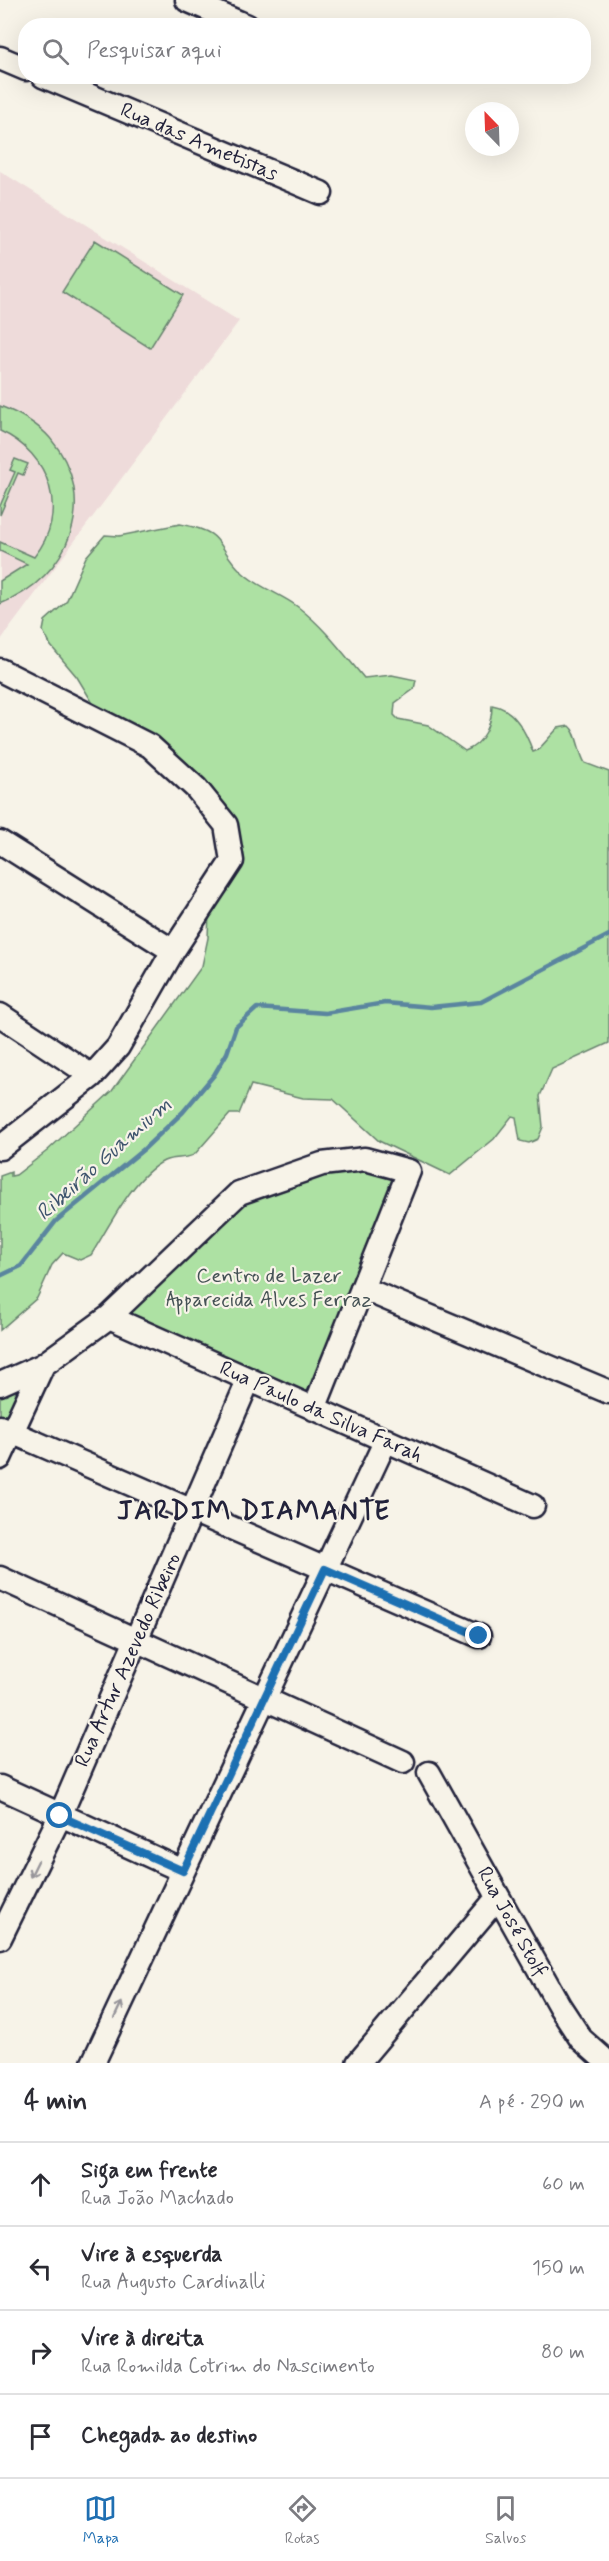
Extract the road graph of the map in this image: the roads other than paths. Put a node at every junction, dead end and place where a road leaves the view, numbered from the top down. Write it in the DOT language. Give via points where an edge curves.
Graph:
graph roads {
  1 [pos="187,0"];
  2 [pos="229,18"];
  3 [pos="0,58"];
  4 [pos="18,66"];
  5 [pos="63,84"];
  6 [pos="321,193"];
  7 [pos="0,670"];
  8 [pos="0,842"];
  9 [pos="173,951"];
  10 [pos="0,1015"];
  11 [pos="92,1076"];
  12 [pos="0,1148"];
  13 [pos="362,1288"];
  14 [pos="109,1317"];
  15 [pos="43,1365"];
  16 [pos="249,1380"];
  17 [pos="0,1384"];
  18 [pos="609,1392"];
  19 [pos="314,1408"];
  20 [pos="6,1430"];
  21 [pos="386,1440"];
  22 [pos="0,1458"];
  23 [pos="533,1506"];
  24 [pos="192,1511"];
  25 [pos="325,1569"];
  26 [pos="0,1578"];
  27 [pos="479,1636"];
  28 [pos="136,1640"];
  29 [pos="264,1699"];
  30 [pos="403,1762"];
  31 [pos="429,1773"];
  32 [pos="0,1787"];
  33 [pos="60,1816"];
  34 [pos="183,1871"];
  35 [pos="498,1897"];
  36 [pos="0,1938"];
  37 [pos="93,2063"];
  38 [pos="358,2063"];
  39 [pos="608,2063"];
  1 -- 2 [label="street"];
  3 -- 4 [label="street"];
  5 -- 6 [label="street, Rua das Ametistas"];
  7 -- 9 [label="street" via="150,746 196,788 226,825 232,861"];
  8 -- 9 [label="street"];
  9 -- 11 [label="street" via="118,1047"];
  10 -- 11 [label="street"];
  11 -- 12 [label="street"];
  13 -- 14 [label="street" via="409,1171 365,1160 322,1164 239,1193"];
  13 -- 18 [label="street"];
  13 -- 19 [label="street"];
  14 -- 15 [label="street"];
  14 -- 16 [label="street, Rua Paulo da Silva Farah"];
  15 -- 17 [label="street"];
  15 -- 20 [label="street"];
  16 -- 19 [label="street, Rua Paulo da Silva Farah"];
  16 -- 24 [label="street, Rua Artur Azevedo Ribeiro"];
  19 -- 21 [label="street, Rua Paulo da Silva Farah"];
  20 -- 22 [label="street"];
  20 -- 24 [label="street"];
  21 -- 23 [label="street, Rua Paulo da Silva Farah"];
  21 -- 25 [label="street"];
  24 -- 25 [label="street"];
  24 -- 28 [label="street, Rua Artur Azevedo Ribeiro"];
  25 -- 27 [label="street"];
  25 -- 29 [label="street"];
  26 -- 28 [label="street"];
  28 -- 29 [label="street"];
  28 -- 33 [label="street, Rua Artur Azevedo Ribeiro"];
  29 -- 30 [label="street"];
  29 -- 34 [label="street"];
  31 -- 35 [label="street, Rua José Stolf"];
  32 -- 33 [label="street"];
  33 -- 34 [label="street"];
  33 -- 36 [label="street, Rua Artur Azevedo Ribeiro, one-way"];
  37 -- 34 [label="street, one-way"];
  35 -- 38 [label="street"];
  35 -- 39 [label="street, Rua José Stolf" via="581,2039"];
}
